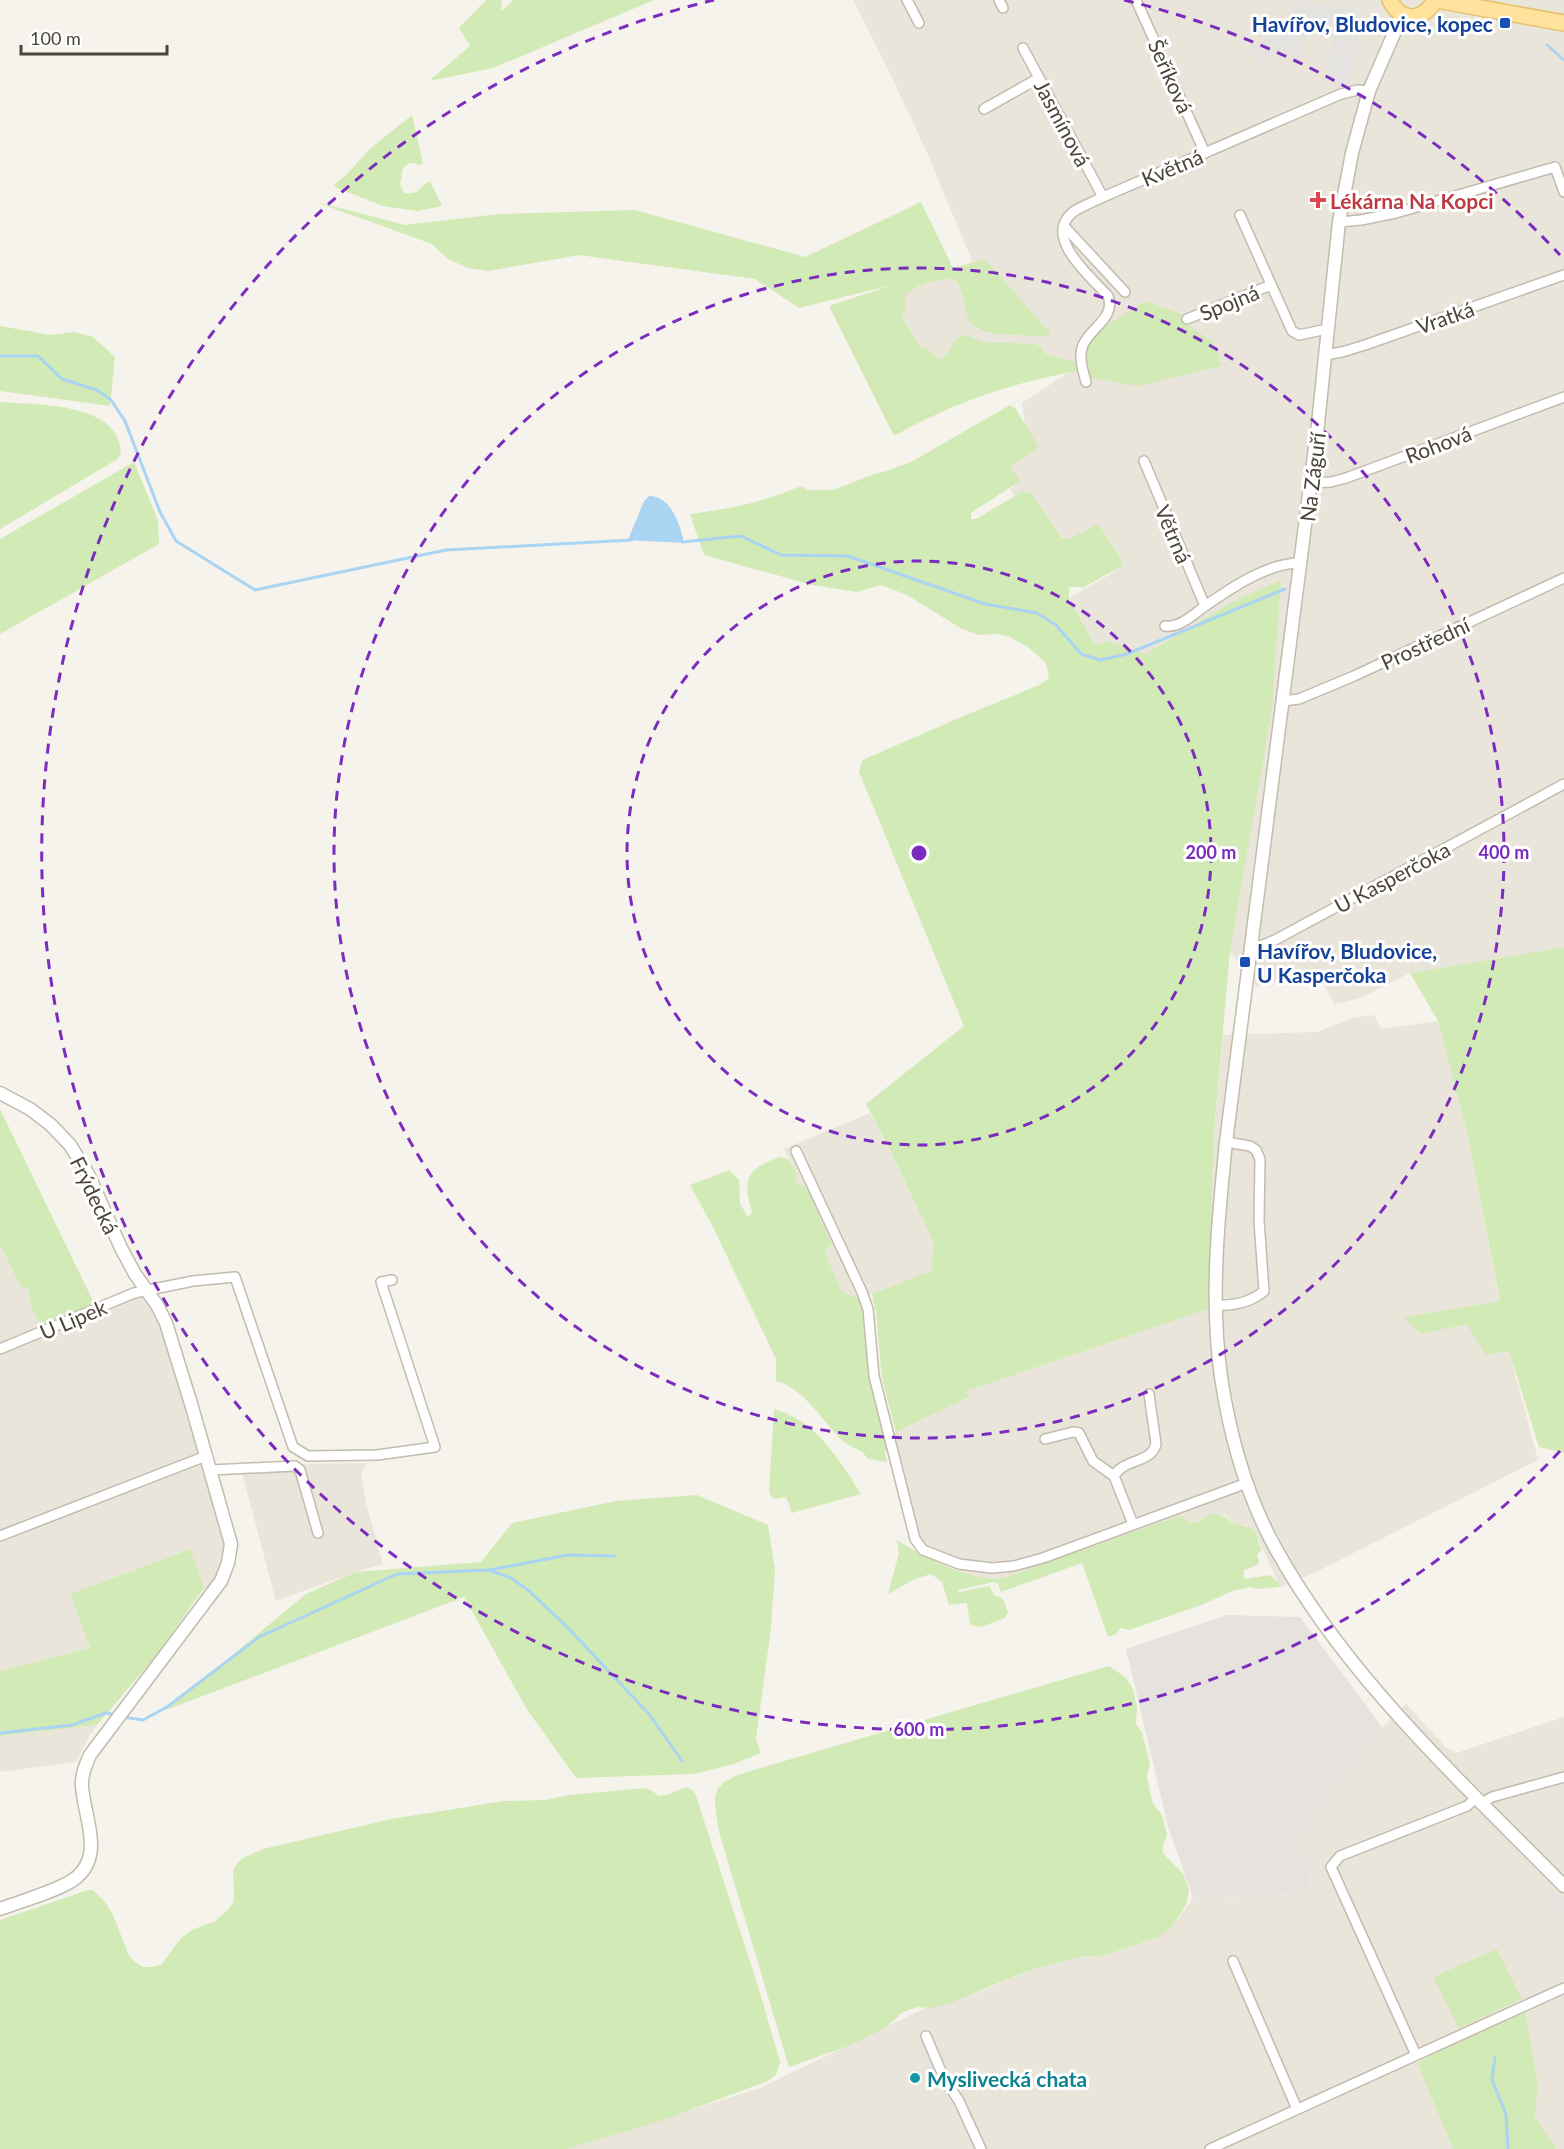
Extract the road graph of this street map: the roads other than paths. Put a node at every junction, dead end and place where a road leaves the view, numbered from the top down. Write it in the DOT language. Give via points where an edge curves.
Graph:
graph roads {
  1 [pos="907,0"];
  2 [pos="1136,0"];
  3 [pos="1390,0"];
  4 [pos="1436,0"];
  5 [pos="1402,15"];
  6 [pos="919,22"];
  7 [pos="1564,23"];
  8 [pos="1023,48"];
  9 [pos="1039,78"];
  10 [pos="1369,91"];
  11 [pos="984,109"];
  12 [pos="1205,153"];
  13 [pos="1564,192"];
  14 [pos="1102,197"];
  15 [pos="1240,215"];
  16 [pos="1339,222"];
  17 [pos="1064,226"];
  18 [pos="1564,274"];
  19 [pos="1271,285"];
  20 [pos="1125,292"];
  21 [pos="1187,319"];
  22 [pos="1327,329"];
  23 [pos="1325,355"];
  24 [pos="1086,382"];
  25 [pos="1564,397"];
  26 [pos="1144,461"];
  27 [pos="1311,483"];
  28 [pos="1301,563"];
  29 [pos="1564,578"];
  30 [pos="1205,606"];
  31 [pos="1165,626"];
  32 [pos="1283,701"];
  33 [pos="1564,784"];
  34 [pos="1251,948"];
  35 [pos="0,1093"];
  36 [pos="1226,1142"];
  37 [pos="796,1151"];
  38 [pos="392,1280"];
  39 [pos="147,1290"];
  40 [pos="1216,1305"];
  41 [pos="0,1350"];
  42 [pos="1149,1394"];
  43 [pos="1045,1439"];
  44 [pos="206,1456"];
  45 [pos="211,1470"];
  46 [pos="1114,1476"];
  47 [pos="1247,1483"];
  48 [pos="1133,1524"];
  49 [pos="318,1533"];
  50 [pos="0,1536"];
  51 [pos="1564,1777"];
  52 [pos="1480,1800"];
  53 [pos="1564,1886"];
  54 [pos="0,1909"];
  55 [pos="1233,1960"];
  56 [pos="1564,1988"];
  57 [pos="926,2036"];
  58 [pos="1416,2055"];
  59 [pos="1297,2109"];
  60 [pos="981,2149"];
  61 [pos="1210,2149"];
  1 -- 6 [label="street"];
  2 -- 12 [label="street, Šeříková"];
  3 -- 5 [label="main road"];
  4 -- 5 [label="main road" via="1422,15"];
  4 -- 7 [label="main road"];
  5 -- 10 [label="street, Na Záguří"];
  8 -- 9 [label="street, Jasmínová"];
  9 -- 11 [label="street"];
  9 -- 14 [label="street, Jasmínová"];
  10 -- 12 [label="street, Květná" via="1341,94"];
  10 -- 16 [label="street, Na Záguří" via="1354,143"];
  12 -- 14 [label="street, Květná"];
  13 -- 16 [label="street" via="1555,167 1396,213"];
  14 -- 17 [label="street, Květná" via="1071,214"];
  15 -- 19 [label="street, Spojná"];
  16 -- 22 [label="street, Na Záguří"];
  17 -- 20 [label="street"];
  17 -- 24 [label="street" via="1066,248 1108,296 1110,305 1082,348"];
  18 -- 23 [label="street, Vratká" via="1365,345"];
  19 -- 21 [label="street, Spojná"];
  19 -- 22 [label="street, Spojná" via="1292,331 1299,335"];
  22 -- 23 [label="street, Na Záguří"];
  23 -- 27 [label="street, Na Záguří"];
  25 -- 27 [label="street, Rohová" via="1346,478"];
  26 -- 30 [label="street, Větrná"];
  27 -- 28 [label="street, Na Záguří"];
  28 -- 30 [label="street" via="1271,568"];
  28 -- 32 [label="street, Na Záguří"];
  29 -- 32 [label="street, Prostřední" via="1354,676 1299,699"];
  30 -- 31 [label="street" via="1186,620"];
  32 -- 34 [label="street, Na Záguří"];
  33 -- 34 [label="street, U Kasperčoka" via="1275,940"];
  34 -- 36 [label="street, Na Záguří"];
  35 -- 39 [label="street, Frýdecká" via="30,1109 70,1145 88,1174 121,1248"];
  36 -- 40 [label="street, Na Záguří"];
  36 -- 40 [label="street" via="1250,1146 1260,1159 1264,1291 1244,1303"];
  37 -- 48 [label="street" via="868,1309 874,1376 911,1525 923,1550 959,1564 992,1569 1043,1558"];
  38 -- 39 [label="street, U Lipek" via="377,1282 435,1447 377,1455 308,1456 293,1447 235,1277"];
  39 -- 41 [label="street, U Lipek"];
  39 -- 44 [label="street, Frýdecká" via="166,1323"];
  40 -- 47 [label="street, Na Záguří" via="1224,1396"];
  42 -- 46 [label="street" via="1155,1450 1122,1467"];
  43 -- 46 [label="street" via="1079,1433 1093,1461"];
  44 -- 45 [label="street, Frýdecká"];
  44 -- 50 [label="street"];
  45 -- 49 [label="street" via="295,1466 300,1470"];
  45 -- 54 [label="street, Frýdecká" via="230,1537 228,1563 214,1590 94,1747 82,1786 92,1844 85,1867 68,1883"];
  46 -- 48 [label="street"];
  47 -- 48 [label="street"];
  47 -- 52 [label="street, Na Záguří" via="1275,1547 1327,1628 1367,1679"];
  51 -- 52 [label="street"];
  52 -- 53 [label="street, Na Záguří"];
  52 -- 58 [label="street" via="1340,1856 1331,1867"];
  55 -- 59 [label="street"];
  56 -- 58 [label="street"];
  57 -- 60 [label="street"];
  58 -- 59 [label="street"];
  59 -- 61 [label="street"];
}
